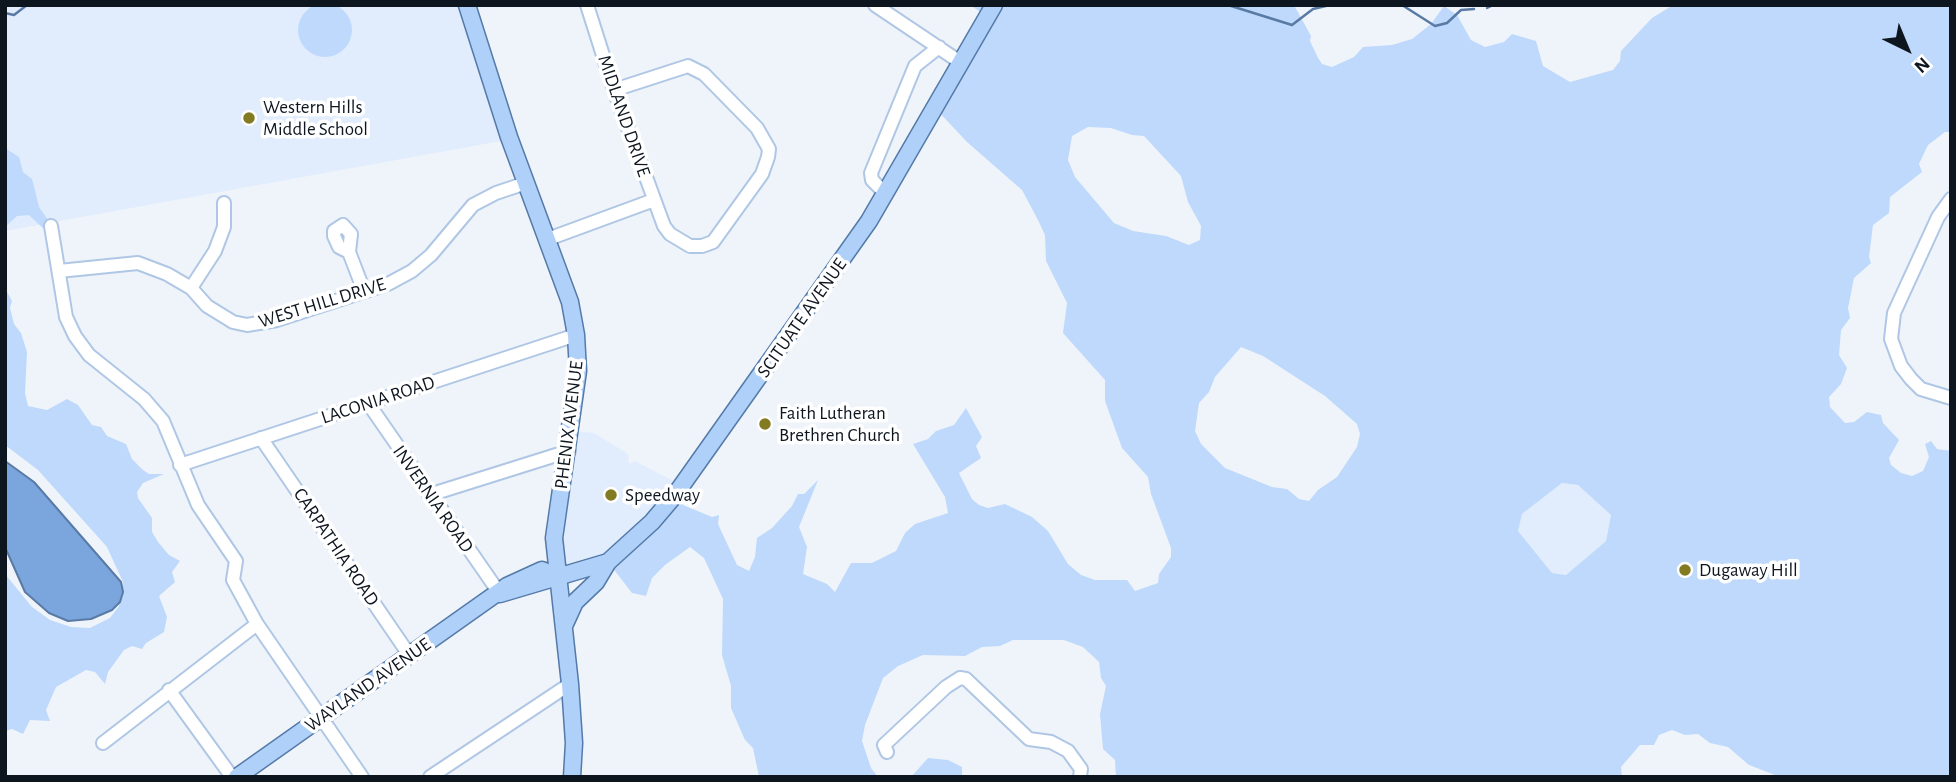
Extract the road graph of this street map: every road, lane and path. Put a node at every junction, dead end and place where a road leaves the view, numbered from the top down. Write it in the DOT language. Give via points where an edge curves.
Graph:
graph roads {
  1 [pos="467,5"];
  2 [pos="587,5"];
  3 [pos="875,5"];
  4 [pos="994,5"];
  5 [pos="939,47"];
  6 [pos="960,62"];
  7 [pos="614,90"];
  8 [pos="526,183"];
  9 [pos="885,193"];
  10 [pos="653,200"];
  11 [pos="1951,200"];
  12 [pos="224,203"];
  13 [pos="51,226"];
  14 [pos="548,239"];
  15 [pos="349,252"];
  16 [pos="59,271"];
  17 [pos="191,288"];
  18 [pos="364,291"];
  19 [pos="576,335"];
  20 [pos="1951,398"];
  21 [pos="368,403"];
  22 [pos="261,438"];
  23 [pos="569,452"];
  24 [pos="180,465"];
  25 [pos="429,495"];
  26 [pos="608,562"];
  27 [pos="556,576"];
  28 [pos="500,594"];
  29 [pos="257,624"];
  30 [pos="563,629"];
  31 [pos="410,656"];
  32 [pos="570,684"];
  33 [pos="169,690"];
  34 [pos="321,717"];
  35 [pos="103,743"];
  36 [pos="887,752"];
  37 [pos="235,777"];
  38 [pos="362,777"];
  39 [pos="430,777"];
  40 [pos="572,777"];
  41 [pos="1080,777"];
  1 -- 8 [label="main road, PHENIX AVENUE"];
  2 -- 7 [label="street, MIDLAND DRIVE"];
  3 -- 5 [label="street"];
  4 -- 6 [label="main road, SCITUATE AVENUE"];
  5 -- 6 [label="street"];
  5 -- 9 [label="street" via="915,66 871,173"];
  6 -- 9 [label="main road, SCITUATE AVENUE"];
  7 -- 10 [label="street, MIDLAND DRIVE"];
  7 -- 10 [label="street" via="676,69 694,68 757,128 769,149 762,174 723,232 707,246 690,246 670,234"];
  8 -- 14 [label="main road, PHENIX AVENUE"];
  8 -- 18 [label="street, WEST HILL DRIVE" via="473,205 412,271"];
  9 -- 26 [label="main road, SCITUATE AVENUE" via="835,272 676,495"];
  10 -- 14 [label="street, MIDLAND DRIVE"];
  11 -- 20 [label="street" via="1938,217 1894,313 1891,339 1901,366 1921,389"];
  12 -- 17 [label="street" via="224,227 215,251"];
  13 -- 16 [label="street"];
  14 -- 19 [label="main road, PHENIX AVENUE"];
  15 -- 18 [label="street"];
  16 -- 17 [label="street, WEST HILL DRIVE" via="138,263"];
  16 -- 24 [label="street" via="66,317 75,336 89,355 144,399 163,421"];
  17 -- 18 [label="street, WEST HILL DRIVE" via="207,306 247,325 277,320"];
  19 -- 21 [label="street, LACONIA ROAD"];
  19 -- 23 [label="main road, PHENIX AVENUE" via="578,371"];
  21 -- 22 [label="street, LACONIA ROAD"];
  21 -- 25 [label="street, INVERNIA ROAD"];
  22 -- 24 [label="street, LACONIA ROAD"];
  22 -- 31 [label="street, CARPATHIA ROAD"];
  23 -- 25 [label="street"];
  23 -- 27 [label="main road, PHENIX AVENUE" via="554,538"];
  24 -- 29 [label="street" via="198,505 236,561 233,580"];
  25 -- 28 [label="street, INVERNIA ROAD"];
  26 -- 27 [label="main road, SCITUATE AVENUE"];
  26 -- 30 [label="main road" via="575,602"];
  27 -- 28 [label="main road, WAYLAND AVENUE"];
  27 -- 30 [label="main road, PHENIX AVENUE"];
  28 -- 31 [label="main road, WAYLAND AVENUE"];
  29 -- 33 [label="street"];
  29 -- 34 [label="street"];
  30 -- 32 [label="main road, PHENIX AVENUE"];
  31 -- 34 [label="main road, WAYLAND AVENUE"];
  32 -- 39 [label="street"];
  32 -- 40 [label="main road, PHENIX AVENUE"];
  33 -- 35 [label="street"];
  33 -- 37 [label="street"];
  34 -- 37 [label="main road, WAYLAND AVENUE"];
  34 -- 38 [label="street"];
  36 -- 41 [label="street" via="884,745 960,678 1029,739 1051,742 1068,751 1081,769"];
}
